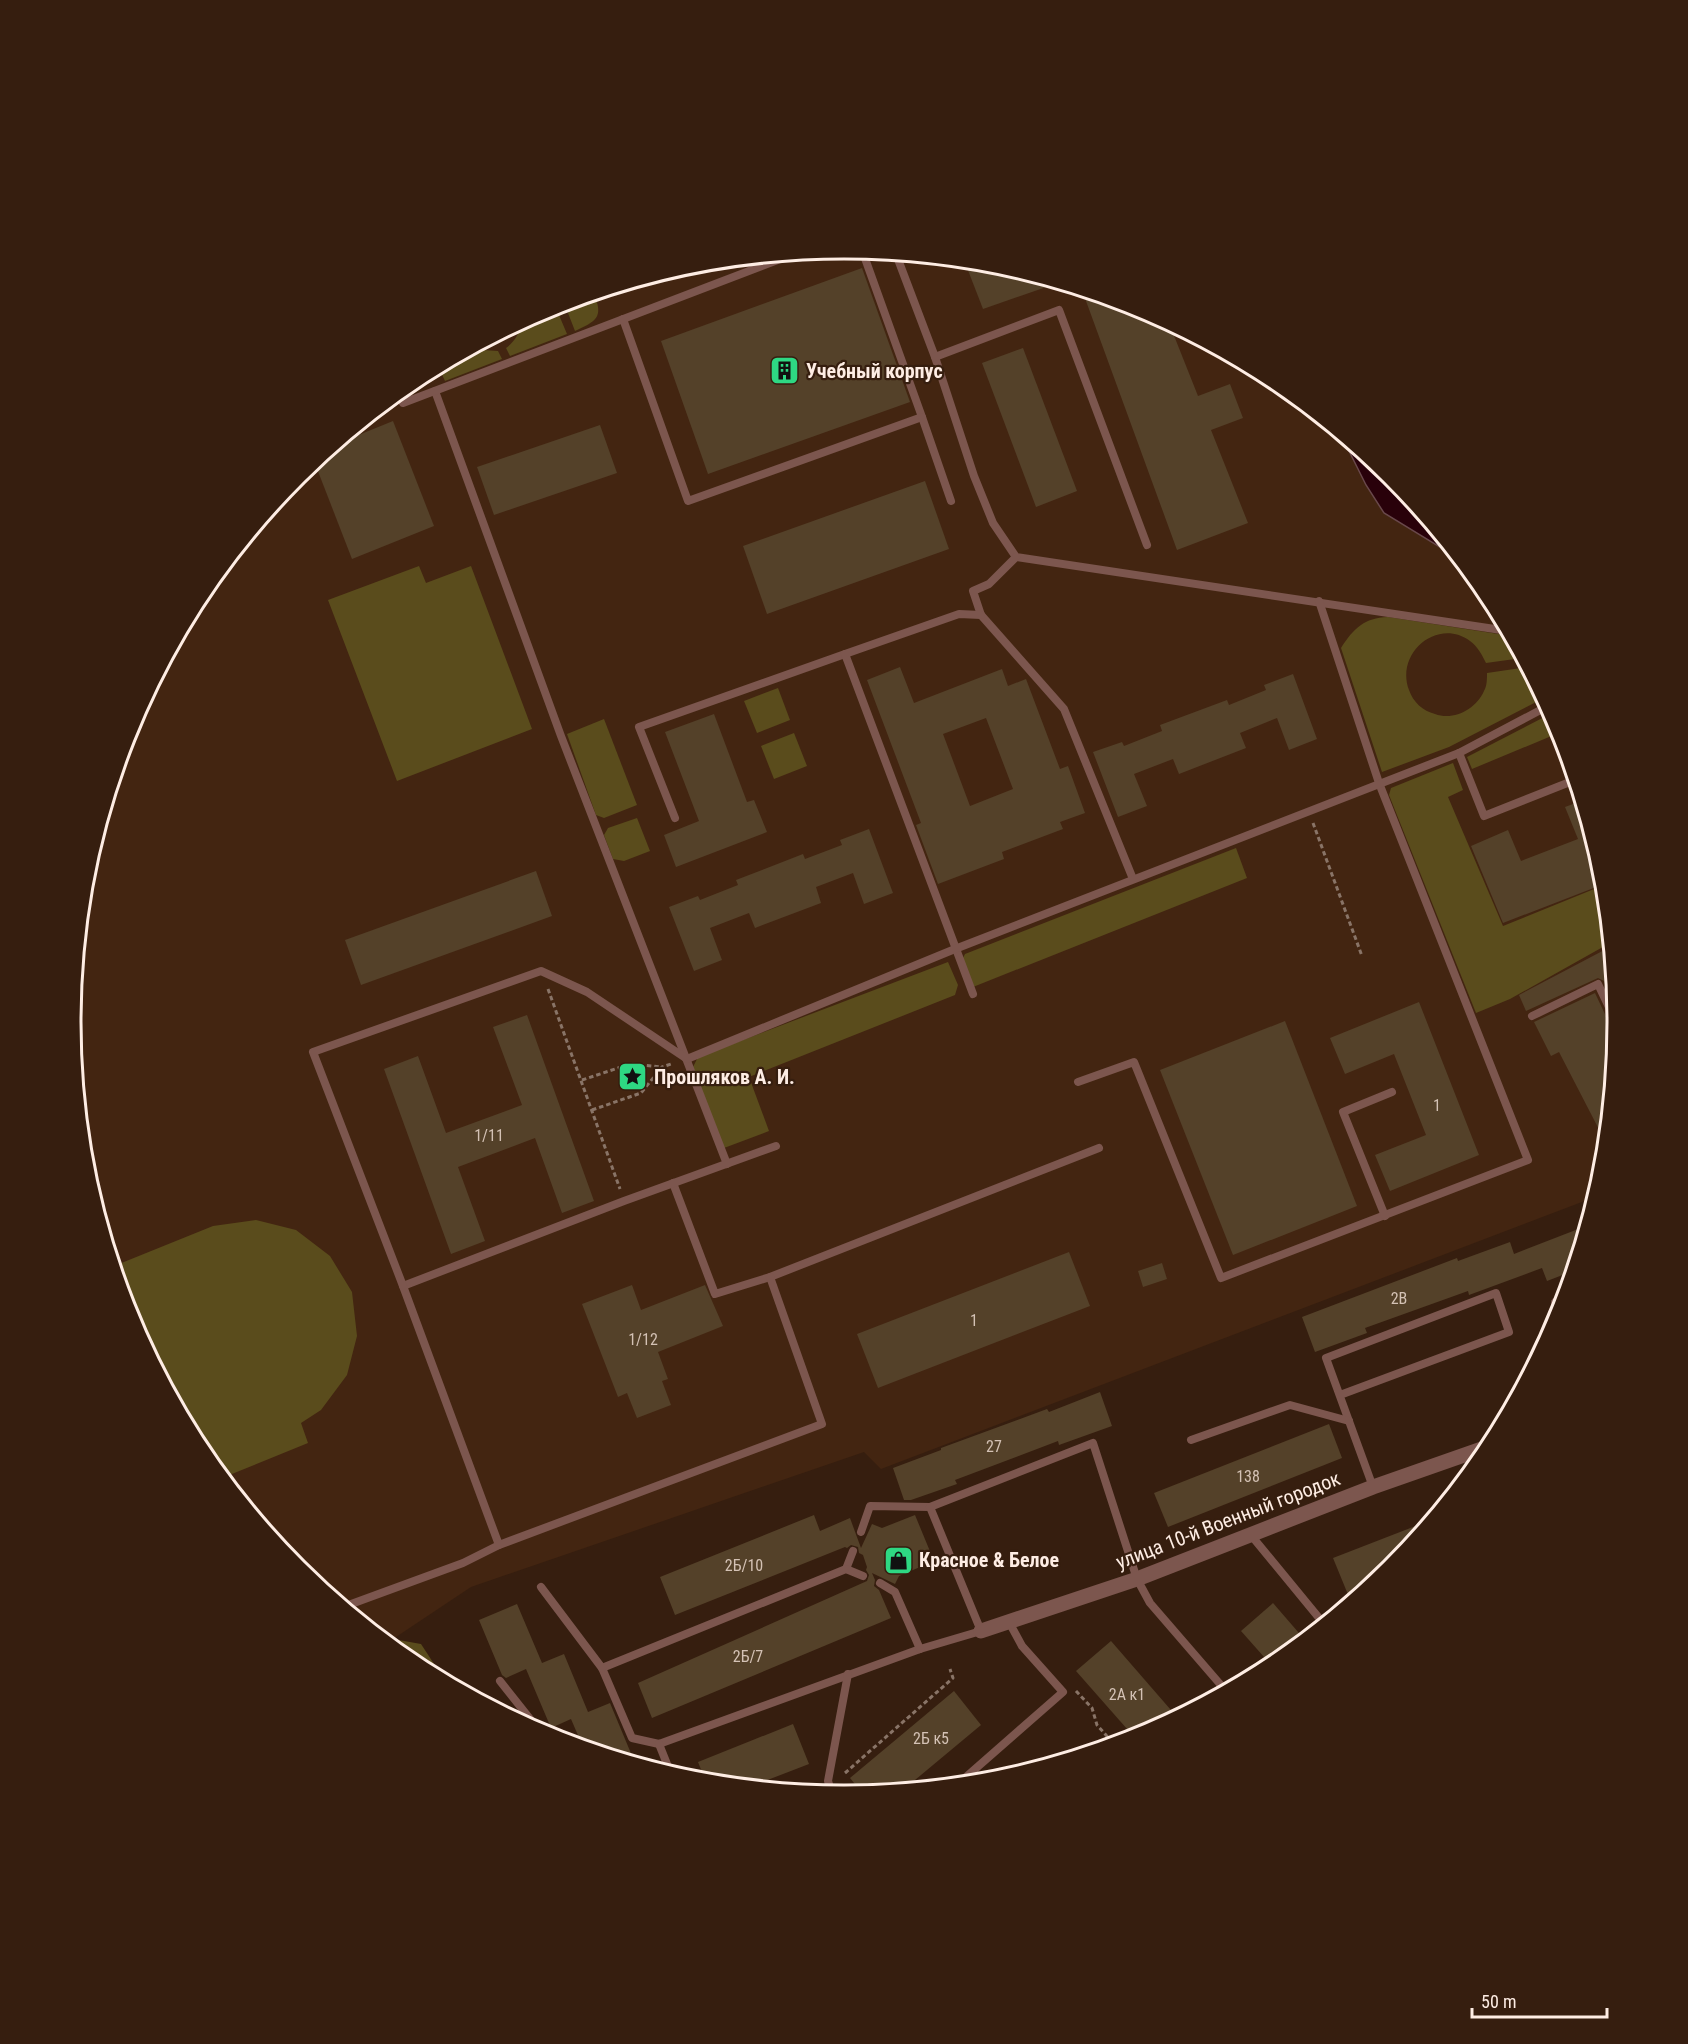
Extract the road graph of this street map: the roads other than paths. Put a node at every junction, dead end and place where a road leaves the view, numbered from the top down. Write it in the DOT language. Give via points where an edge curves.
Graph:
graph roads {
  1 [pos="866,260"];
  2 [pos="899,261"];
  3 [pos="768,264"];
  4 [pos="623,318"];
  5 [pos="935,357"];
  6 [pos="435,391"];
  7 [pos="402,401"];
  8 [pos="922,417"];
  9 [pos="951,501"];
  10 [pos="1147,545"];
  11 [pos="1016,557"];
  12 [pos="1319,601"];
  13 [pos="981,615"];
  14 [pos="1498,629"];
  15 [pos="845,654"];
  16 [pos="1540,710"];
  17 [pos="1459,753"];
  18 [pos="1379,783"];
  19 [pos="1569,783"];
  20 [pos="675,818"];
  21 [pos="1133,879"];
  22 [pos="955,949"];
  23 [pos="973,994"];
  24 [pos="1606,1001"];
  25 [pos="1532,1016"];
  26 [pos="687,1059"];
  27 [pos="1078,1083"];
  28 [pos="1392,1092"];
  29 [pos="776,1146"];
  30 [pos="1099,1148"];
  31 [pos="727,1164"];
  32 [pos="673,1183"];
  33 [pos="1385,1216"];
  34 [pos="770,1277"];
  35 [pos="404,1286"];
  36 [pos="1340,1395"];
  37 [pos="1349,1421"];
  38 [pos="1191,1440"];
  39 [pos="1474,1452"];
  40 [pos="1373,1487"];
  41 [pos="930,1507"];
  42 [pos="861,1532"];
  43 [pos="1250,1534"];
  44 [pos="499,1545"];
  45 [pos="853,1551"];
  46 [pos="846,1569"];
  47 [pos="863,1576"];
  48 [pos="1137,1579"];
  49 [pos="880,1583"];
  50 [pos="541,1587"];
  51 [pos="351,1604"];
  52 [pos="1319,1618"];
  53 [pos="1009,1622"];
  54 [pos="981,1631"];
  55 [pos="920,1648"];
  56 [pos="602,1668"];
  57 [pos="848,1674"];
  58 [pos="500,1681"];
  59 [pos="1221,1685"];
  60 [pos="527,1715"];
  61 [pos="659,1744"];
  62 [pos="667,1764"];
  63 [pos="970,1774"];
  64 [pos="829,1784"];
  1 -- 8 [label="lane"];
  2 -- 5 [label="lane"];
  3 -- 4 [label="lane"];
  4 -- 6 [label="lane"];
  4 -- 8 [label="lane" via="688,501"];
  5 -- 10 [label="lane" via="1059,309"];
  5 -- 11 [label="lane" via="993,523"];
  6 -- 7 [label="lane"];
  6 -- 26 [label="lane" via="561,736"];
  8 -- 9 [label="lane"];
  11 -- 12 [label="lane"];
  11 -- 13 [label="lane" via="989,584 974,591"];
  12 -- 14 [label="lane"];
  12 -- 18 [label="lane"];
  13 -- 15 [label="lane" via="959,614"];
  13 -- 21 [label="lane" via="1064,709"];
  15 -- 20 [label="lane" via="639,727"];
  15 -- 22 [label="lane"];
  16 -- 17 [label="lane"];
  17 -- 18 [label="lane"];
  17 -- 19 [label="lane" via="1484,816"];
  18 -- 21 [label="lane"];
  18 -- 33 [label="lane" via="1528,1160"];
  21 -- 22 [label="lane"];
  22 -- 23 [label="lane"];
  22 -- 26 [label="lane"];
  24 -- 25 [label="lane" via="1598,984"];
  26 -- 31 [label="lane"];
  26 -- 35 [label="lane" via="587,992 541,970 313,1052"];
  27 -- 33 [label="lane" via="1134,1062 1221,1278"];
  28 -- 33 [label="lane" via="1343,1112"];
  29 -- 31 [label="lane"];
  30 -- 34 [label="lane"];
  31 -- 32 [label="lane"];
  32 -- 34 [label="lane" via="715,1294"];
  32 -- 35 [label="lane"];
  34 -- 44 [label="lane" via="822,1424"];
  35 -- 44 [label="lane"];
  36 -- 36 [label="lane" via="1326,1358 1496,1293 1509,1332"];
  36 -- 37 [label="lane"];
  37 -- 38 [label="lane" via="1290,1405"];
  37 -- 40 [label="lane"];
  39 -- 40 [label="street, улица 10-й Военный городок"];
  40 -- 43 [label="street, улица 10-й Военный городок"];
  41 -- 42 [label="lane" via="870,1506"];
  41 -- 48 [label="lane" via="1093,1443"];
  41 -- 54 [label="lane"];
  43 -- 48 [label="street, улица 10-й Военный городок"];
  43 -- 52 [label="lane"];
  44 -- 51 [label="lane" via="463,1563"];
  45 -- 46 [label="lane"];
  46 -- 47 [label="lane"];
  46 -- 56 [label="lane"];
  48 -- 53 [label="street, улица 10-й Военный городок"];
  48 -- 59 [label="lane" via="1150,1603"];
  49 -- 55 [label="lane" via="895,1592"];
  50 -- 56 [label="lane"];
  53 -- 54 [label="street, улица 10-й Военный городок"];
  53 -- 63 [label="lane" via="1022,1646 1063,1692"];
  54 -- 55 [label="lane"];
  55 -- 57 [label="lane"];
  56 -- 61 [label="lane" via="632,1738"];
  57 -- 61 [label="lane"];
  57 -- 64 [label="lane"];
  58 -- 60 [label="lane"];
  61 -- 62 [label="lane"];
}
